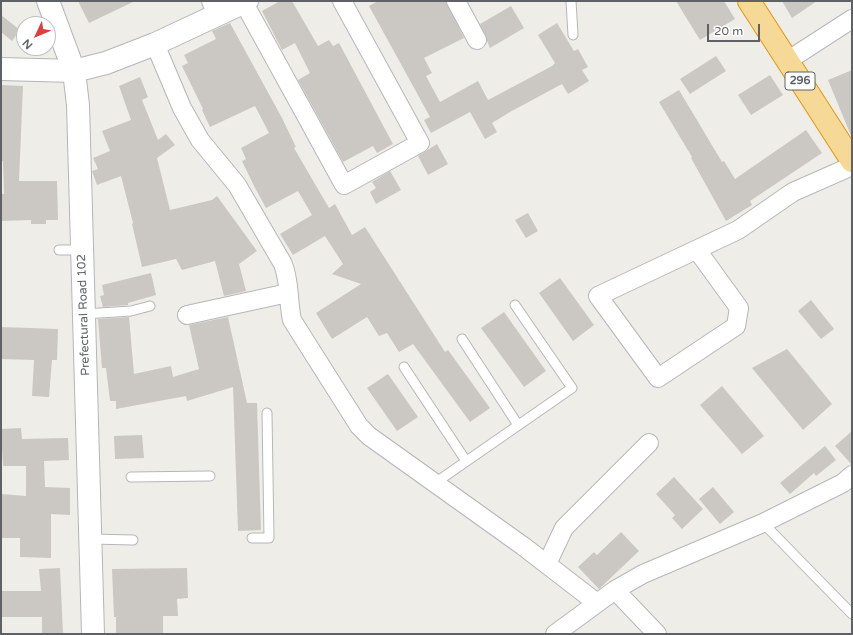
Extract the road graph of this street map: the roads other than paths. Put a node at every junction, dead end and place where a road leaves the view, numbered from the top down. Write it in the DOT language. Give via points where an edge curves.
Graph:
graph roads {
  1 [pos="48,1"];
  2 [pos="342,1"];
  3 [pos="456,1"];
  4 [pos="571,1"];
  5 [pos="749,1"];
  6 [pos="246,2"];
  7 [pos="214,8"];
  8 [pos="852,19"];
  9 [pos="573,35"];
  10 [pos="477,40"];
  11 [pos="155,44"];
  12 [pos="787,61"];
  13 [pos="1,69"];
  14 [pos="74,71"];
  15 [pos="852,161"];
  16 [pos="852,166"];
  17 [pos="59,250"];
  18 [pos="82,250"];
  19 [pos="697,250"];
  20 [pos="288,293"];
  21 [pos="516,305"];
  22 [pos="150,306"];
  23 [pos="84,314"];
  24 [pos="187,315"];
  25 [pos="462,339"];
  26 [pos="404,368"];
  27 [pos="267,413"];
  28 [pos="518,425"];
  29 [pos="649,443"];
  30 [pos="466,461"];
  31 [pos="852,475"];
  32 [pos="210,476"];
  33 [pos="132,477"];
  34 [pos="435,483"];
  35 [pos="763,523"];
  36 [pos="252,538"];
  37 [pos="91,539"];
  38 [pos="132,540"];
  39 [pos="547,564"];
  40 [pos="615,590"];
  41 [pos="597,603"];
  42 [pos="852,614"];
  43 [pos="93,634"];
  44 [pos="555,634"];
  45 [pos="657,634"];
  1 -- 14 [label="main road, Prefectural Road 102"];
  2 -- 6 [label="street" via="420,143 344,185"];
  3 -- 10 [label="street"];
  4 -- 9 [label="lane"];
  5 -- 12 [label="highway, 296"];
  6 -- 7 [label="main road"];
  7 -- 11 [label="main road"];
  8 -- 12 [label="street"];
  11 -- 14 [label="main road" via="123,58"];
  11 -- 20 [label="street" via="182,108 200,140 237,185 283,264 287,274"];
  12 -- 15 [label="highway, 296"];
  13 -- 14 [label="main road"];
  14 -- 18 [label="main road, Prefectural Road 102" via="78,105"];
  16 -- 19 [label="street" via="793,192 738,230"];
  17 -- 18 [label="lane"];
  18 -- 23 [label="main road, Prefectural Road 102"];
  19 -- 19 [label="street" via="598,296 658,378 736,326 739,308"];
  20 -- 24 [label="street"];
  20 -- 34 [label="street" via="292,320 359,426"];
  21 -- 28 [label="lane" via="572,388"];
  22 -- 23 [label="lane" via="131,311"];
  23 -- 37 [label="main road, Prefectural Road 102"];
  25 -- 28 [label="lane"];
  26 -- 30 [label="lane"];
  27 -- 36 [label="lane" via="269,538"];
  28 -- 30 [label="lane"];
  29 -- 39 [label="street" via="564,528"];
  30 -- 34 [label="lane"];
  31 -- 35 [label="street" via="843,483"];
  32 -- 33 [label="lane"];
  34 -- 39 [label="street"];
  35 -- 40 [label="street" via="643,574"];
  35 -- 42 [label="lane"];
  37 -- 38 [label="lane"];
  37 -- 43 [label="main road, Prefectural Road 102"];
  39 -- 41 [label="street"];
  40 -- 41 [label="street"];
  40 -- 45 [label="street"];
  41 -- 44 [label="street"];
}
